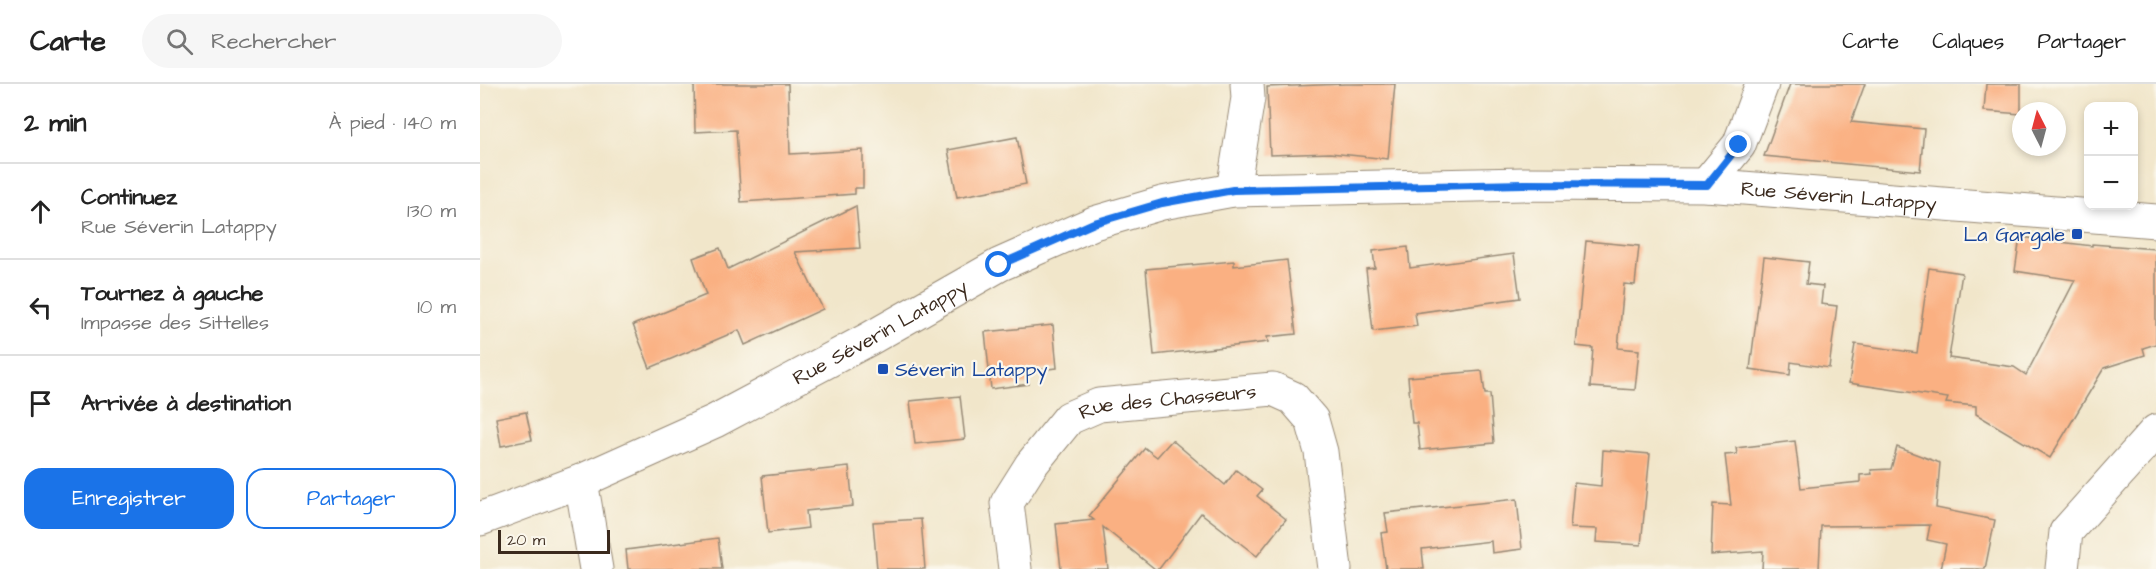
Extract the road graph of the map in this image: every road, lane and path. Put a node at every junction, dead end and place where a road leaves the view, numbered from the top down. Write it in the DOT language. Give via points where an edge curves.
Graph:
graph roads {
  1 [pos="1247,84"];
  2 [pos="1762,84"];
  3 [pos="1707,185"];
  4 [pos="1233,190"];
  5 [pos="2156,221"];
  6 [pos="2156,431"];
  7 [pos="581,481"];
  8 [pos="480,519"];
  9 [pos="596,569"];
  10 [pos="1015,569"];
  11 [pos="1335,569"];
  12 [pos="2062,569"];
  1 -- 4 [label="street"];
  2 -- 3 [label="street" via="1739,145"];
  3 -- 4 [label="street, Rue Séverin Latappy"];
  3 -- 5 [label="street, Rue Séverin Latappy"];
  4 -- 7 [label="street, Rue Séverin Latappy" via="1162,203 1094,223 999,265 715,421"];
  6 -- 12 [label="street" via="2066,532"];
  7 -- 8 [label="street, Rue Séverin Latappy"];
  7 -- 9 [label="street"];
  10 -- 11 [label="street, Rue des Chasseurs" via="1007,503 1031,465 1069,418 1099,405 1273,389 1293,398 1312,420 1322,452"];
}
